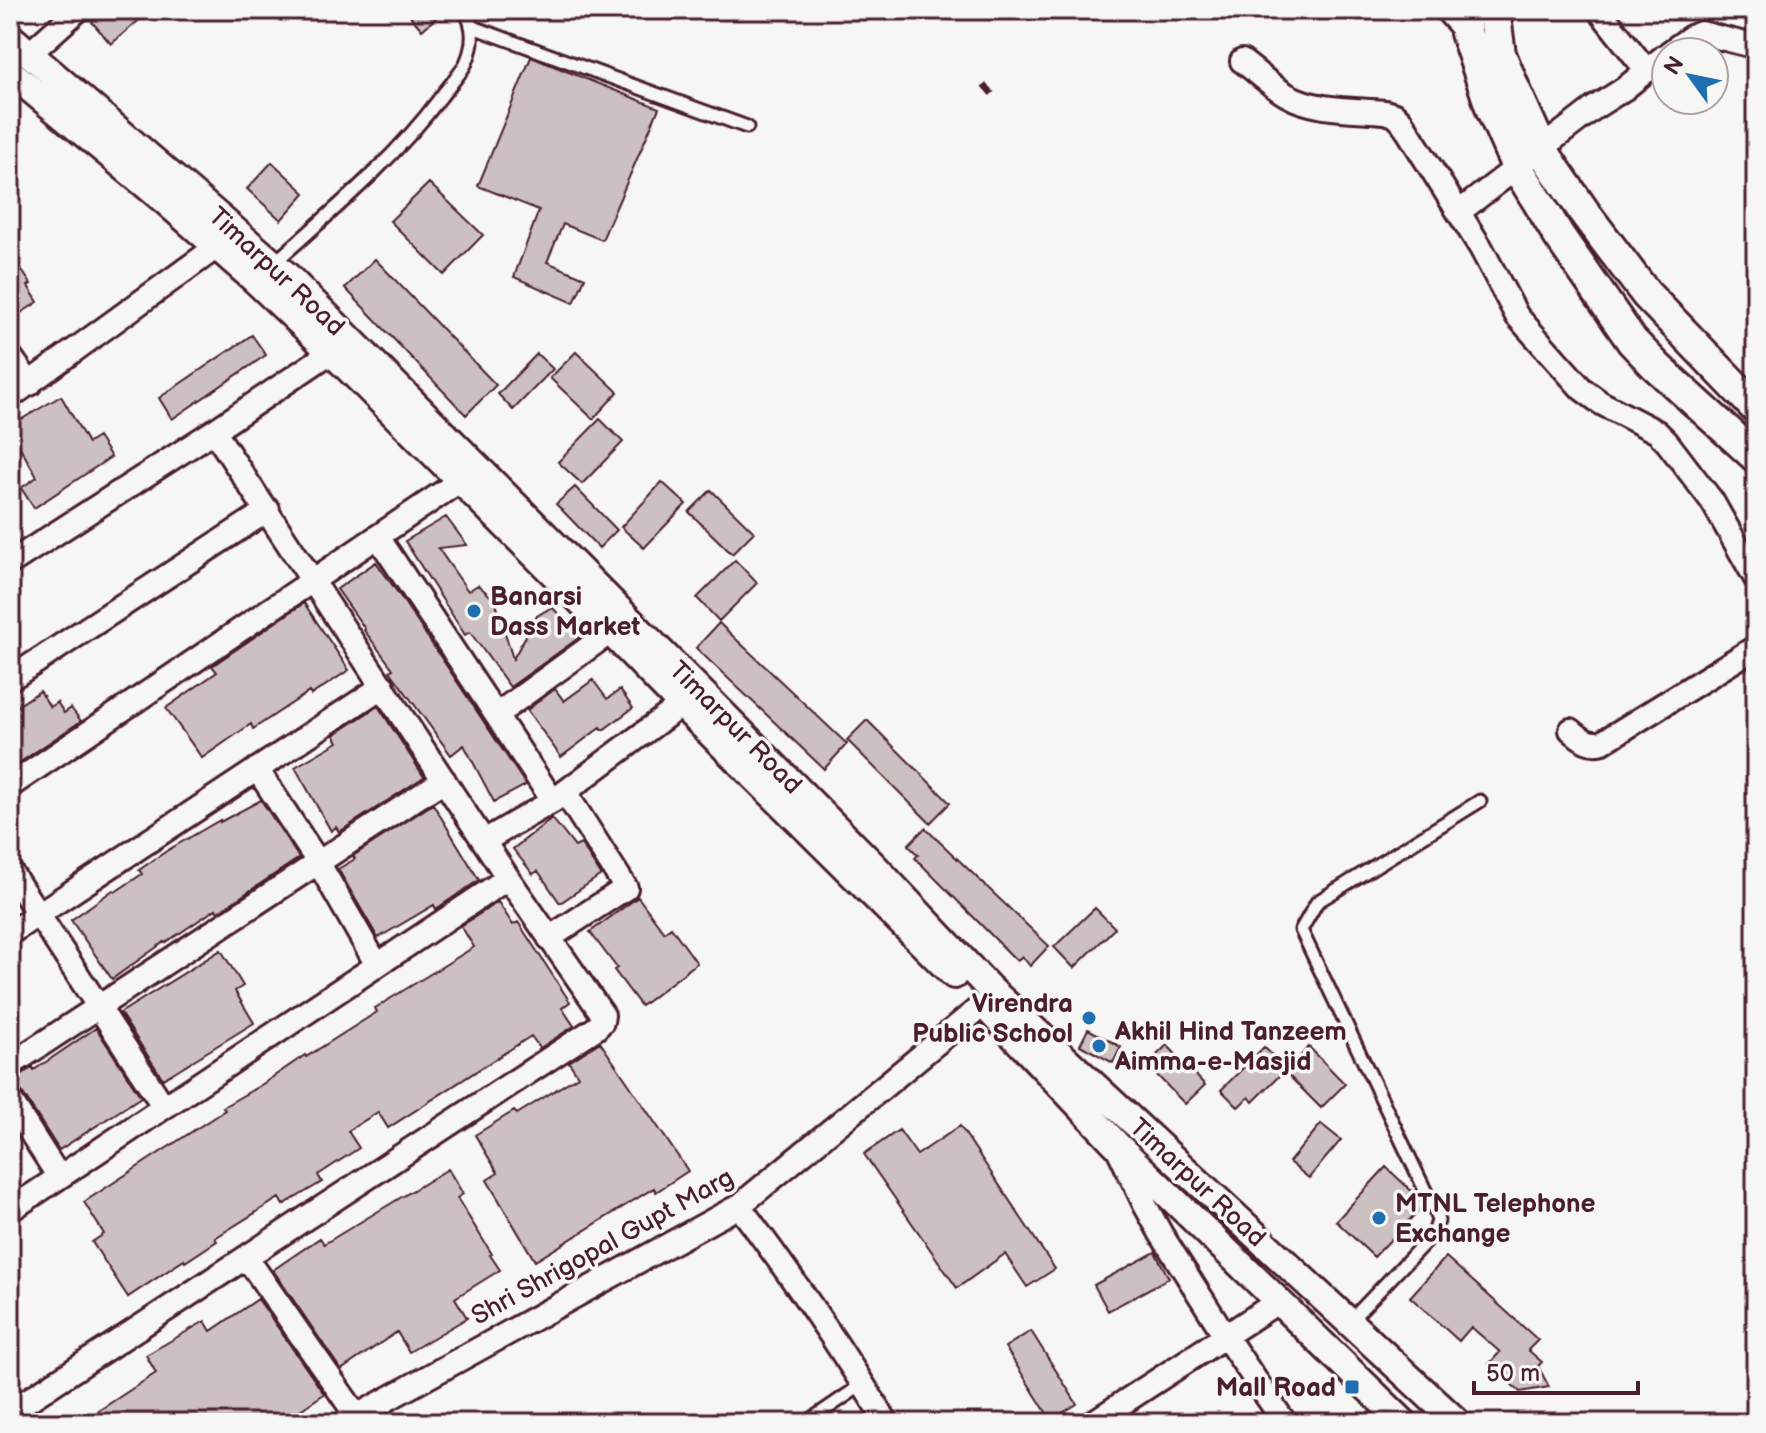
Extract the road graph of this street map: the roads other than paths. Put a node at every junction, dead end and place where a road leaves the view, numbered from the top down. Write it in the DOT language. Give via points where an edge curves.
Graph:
graph roads {
  1 [pos="78,10"];
  2 [pos="464,10"];
  3 [pos="1446,10"];
  4 [pos="1494,10"];
  5 [pos="1599,10"];
  6 [pos="1465,21"];
  7 [pos="473,27"];
  8 [pos="1730,41"];
  9 [pos="20,45"];
  10 [pos="1754,47"];
  11 [pos="1500,54"];
  12 [pos="1242,61"];
  13 [pos="1650,68"];
  14 [pos="1647,71"];
  15 [pos="10,72"];
  16 [pos="747,127"];
  17 [pos="1541,148"];
  18 [pos="1517,167"];
  19 [pos="1459,212"];
  20 [pos="227,239"];
  21 [pos="264,272"];
  22 [pos="341,346"];
  23 [pos="10,356"];
  24 [pos="30,384"];
  25 [pos="10,397"];
  26 [pos="1756,407"];
  27 [pos="214,431"];
  28 [pos="1756,457"];
  29 [pos="469,473"];
  30 [pos="268,510"];
  31 [pos="378,537"];
  32 [pos="10,563"];
  33 [pos="1756,579"];
  34 [pos="313,580"];
  35 [pos="620,625"];
  36 [pos="1756,647"];
  37 [pos="10,679"];
  38 [pos="383,686"];
  39 [pos="691,698"];
  40 [pos="496,715"];
  41 [pos="1571,730"];
  42 [pos="257,769"];
  43 [pos="444,780"];
  44 [pos="10,786"];
  45 [pos="559,796"];
  46 [pos="1480,801"];
  47 [pos="484,841"];
  48 [pos="318,862"];
  49 [pos="10,871"];
  50 [pos="508,878"];
  51 [pos="37,915"];
  52 [pos="10,933"];
  53 [pos="549,938"];
  54 [pos="377,965"];
  55 [pos="990,999"];
  56 [pos="99,1006"];
  57 [pos="10,1065"];
  58 [pos="10,1100"];
  59 [pos="164,1107"];
  60 [pos="1136,1124"];
  61 [pos="1115,1143"];
  62 [pos="59,1177"];
  63 [pos="739,1206"];
  64 [pos="10,1210"];
  65 [pos="247,1258"];
  66 [pos="1279,1301"];
  67 [pos="1349,1322"];
  68 [pos="1226,1337"];
  69 [pos="863,1384"];
  70 [pos="10,1412"];
  71 [pos="350,1419"];
  72 [pos="806,1423"];
  73 [pos="887,1423"];
  74 [pos="1092,1423"];
  75 [pos="1285,1423"];
  76 [pos="1404,1423"];
  77 [pos="1458,1423"];
  1 -- 9 [label="street"];
  2 -- 7 [label="lane"];
  3 -- 6 [label="street"];
  4 -- 11 [label="main road"];
  5 -- 14 [label="street"];
  6 -- 11 [label="street"];
  6 -- 18 [label="main road" via="1492,110"];
  7 -- 16 [label="lane"];
  7 -- 21 [label="lane" via="466,64 422,122"];
  8 -- 10 [label="street"];
  9 -- 20 [label="street, Timarpur Road"];
  11 -- 17 [label="main road"];
  12 -- 19 [label="street" via="1301,101 1395,115"];
  13 -- 14 [label="street"];
  14 -- 17 [label="street"];
  15 -- 20 [label="street, Timarpur Road"];
  17 -- 18 [label="street"];
  17 -- 26 [label="main road" via="1646,294"];
  18 -- 19 [label="street"];
  18 -- 28 [label="main road" via="1632,341"];
  19 -- 33 [label="street" via="1517,316 1582,389 1667,442 1712,501"];
  20 -- 21 [label="street, Timarpur Road"];
  20 -- 24 [label="street"];
  21 -- 22 [label="street, Timarpur Road"];
  22 -- 27 [label="street"];
  22 -- 29 [label="street, Timarpur Road"];
  23 -- 24 [label="street"];
  24 -- 25 [label="street"];
  27 -- 30 [label="street"];
  27 -- 32 [label="street"];
  29 -- 31 [label="street"];
  29 -- 35 [label="street, Timarpur Road"];
  30 -- 34 [label="street"];
  30 -- 37 [label="street"];
  31 -- 34 [label="street"];
  31 -- 40 [label="street"];
  34 -- 38 [label="street"];
  34 -- 44 [label="street"];
  35 -- 39 [label="street, Timarpur Road"];
  35 -- 40 [label="street"];
  36 -- 41 [label="street" via="1603,742 1586,742"];
  38 -- 42 [label="street"];
  38 -- 43 [label="street"];
  39 -- 45 [label="street"];
  39 -- 55 [label="street, Timarpur Road" via="874,866"];
  40 -- 45 [label="street"];
  42 -- 48 [label="street"];
  42 -- 51 [label="street"];
  43 -- 47 [label="street"];
  43 -- 48 [label="street"];
  45 -- 47 [label="street"];
  45 -- 53 [label="street" via="626,888"];
  46 -- 67 [label="lane" via="1317,902 1301,930 1438,1221 1434,1233"];
  47 -- 50 [label="street"];
  48 -- 54 [label="street"];
  48 -- 56 [label="street"];
  49 -- 51 [label="street"];
  50 -- 53 [label="street"];
  50 -- 54 [label="street"];
  51 -- 52 [label="street"];
  51 -- 56 [label="street"];
  53 -- 65 [label="street" via="603,1015 602,1022"];
  54 -- 59 [label="street"];
  55 -- 60 [label="street, Timarpur Road"];
  55 -- 61 [label="street, Timarpur Road"];
  55 -- 63 [label="street, Shri Shrigopal Gupt Marg"];
  56 -- 57 [label="street"];
  56 -- 59 [label="street"];
  58 -- 62 [label="street"];
  59 -- 62 [label="street"];
  60 -- 61 [label="street"];
  60 -- 67 [label="street, Timarpur Road"];
  61 -- 66 [label="street, Timarpur Road"];
  61 -- 68 [label="street" via="1161,1234"];
  62 -- 64 [label="street"];
  63 -- 69 [label="street"];
  63 -- 71 [label="street, Shri Shrigopal Gupt Marg"];
  65 -- 70 [label="street"];
  65 -- 71 [label="street"];
  66 -- 68 [label="street"];
  66 -- 76 [label="street, Timarpur Road"];
  67 -- 77 [label="street, Timarpur Road"];
  68 -- 74 [label="street"];
  68 -- 75 [label="street"];
  69 -- 72 [label="lane"];
  69 -- 73 [label="street"];
}
